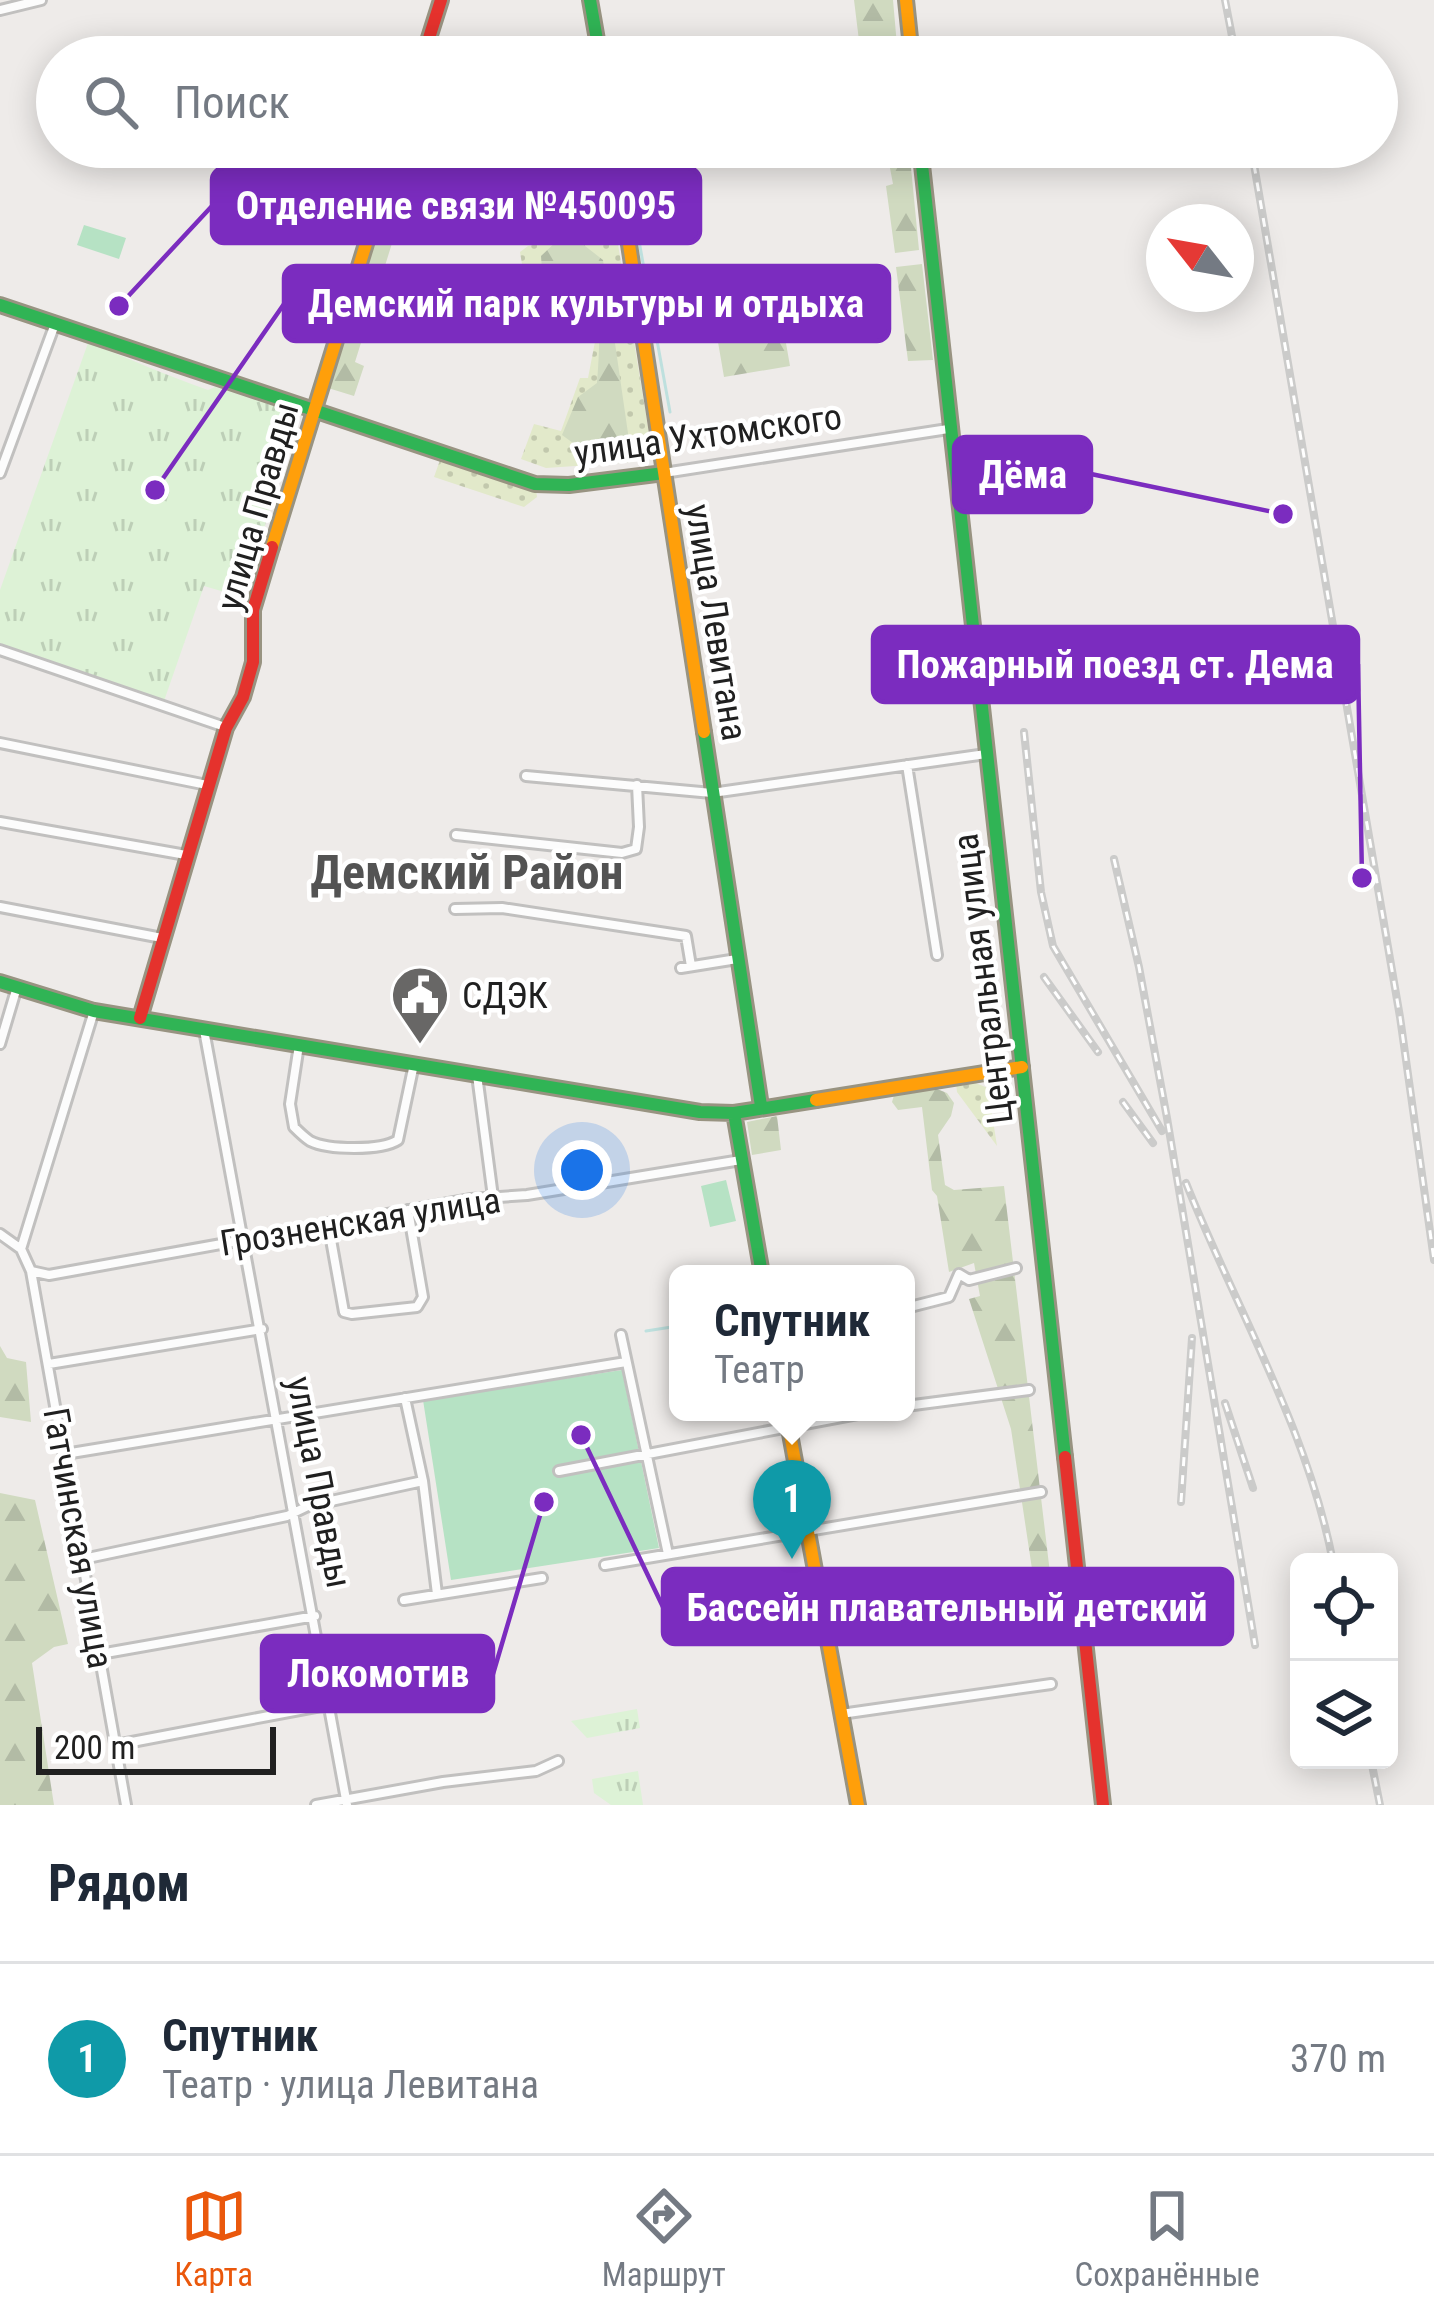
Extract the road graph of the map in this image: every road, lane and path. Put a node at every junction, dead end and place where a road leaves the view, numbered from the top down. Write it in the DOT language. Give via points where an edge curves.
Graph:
graph roads {
  1 [pos="41,0"];
  2 [pos="441,0"];
  3 [pos="590,0"];
  4 [pos="906,0"];
  5 [pos="15,3"];
  6 [pos="0,10"];
  7 [pos="430,36"];
  8 [pos="596,36"];
  9 [pos="909,36"];
  10 [pos="390,168"];
  11 [pos="617,168"];
  12 [pos="922,168"];
  13 [pos="0,305"];
  14 [pos="55,324"];
  15 [pos="315,411"];
  16 [pos="948,429"];
  17 [pos="0,473"];
  18 [pos="664,473"];
  19 [pos="0,650"];
  20 [pos="226,728"];
  21 [pos="0,743"];
  22 [pos="986,754"];
  23 [pos="907,765"];
  24 [pos="526,776"];
  25 [pos="207,785"];
  26 [pos="637,785"];
  27 [pos="712,793"];
  28 [pos="0,822"];
  29 [pos="456,835"];
  30 [pos="186,855"];
  31 [pos="0,908"];
  32 [pos="455,909"];
  33 [pos="162,938"];
  34 [pos="937,955"];
  35 [pos="737,959"];
  36 [pos="0,982"];
  37 [pos="17,987"];
  38 [pos="94,1011"];
  39 [pos="140,1018"];
  40 [pos="204,1029"];
  41 [pos="0,1044"];
  42 [pos="298,1045"];
  43 [pos="413,1064"];
  44 [pos="1022,1067"];
  45 [pos="477,1075"];
  46 [pos="761,1106"];
  47 [pos="734,1113"];
  48 [pos="741,1160"];
  49 [pos="493,1197"];
  50 [pos="408,1210"];
  51 [pos="328,1223"];
  52 [pos="0,1234"];
  53 [pos="245,1238"];
  54 [pos="21,1249"];
  55 [pos="760,1265"];
  56 [pos="1016,1268"];
  57 [pos="31,1271"];
  58 [pos="915,1305"];
  59 [pos="262,1328"];
  60 [pos="621,1335"];
  61 [pos="626,1362"];
  62 [pos="49,1364"];
  63 [pos="1029,1390"];
  64 [pos="405,1398"];
  65 [pos="915,1405"];
  66 [pos="278,1417"];
  67 [pos="780,1421"];
  68 [pos="788,1421"];
  69 [pos="64,1454"];
  70 [pos="649,1455"];
  71 [pos="559,1471"];
  72 [pos="423,1481"];
  73 [pos="1041,1492"];
  74 [pos="295,1512"];
  75 [pos="807,1531"];
  76 [pos="668,1554"];
  77 [pos="83,1559"];
  78 [pos="605,1565"];
  79 [pos="542,1578"];
  80 [pos="1032,1587"];
  81 [pos="437,1594"];
  82 [pos="404,1600"];
  83 [pos="315,1616"];
  84 [pos="825,1625"];
  85 [pos="100,1654"];
  86 [pos="1051,1684"];
  87 [pos="330,1708"];
  88 [pos="841,1714"];
  89 [pos="116,1745"];
  90 [pos="558,1761"];
  91 [pos="347,1803"];
  92 [pos="126,1805"];
  93 [pos="316,1805"];
  94 [pos="858,1805"];
  95 [pos="1103,1805"];
  1 -- 5 [label="street"];
  2 -- 7 [label="main road"];
  3 -- 8 [label="main road"];
  4 -- 9 [label="main road"];
  5 -- 6 [label="street"];
  10 -- 15 [label="main road, улица Правды"];
  11 -- 18 [label="main road, улица Левитана"];
  12 -- 16 [label="main road, Центральная улица"];
  13 -- 14 [label="main road, улица Ухтомского"];
  14 -- 15 [label="main road, улица Ухтомского"];
  14 -- 17 [label="street"];
  15 -- 18 [label="main road, улица Ухтомского" via="535,484"];
  15 -- 20 [label="main road, улица Правды" via="254,610 248,681"];
  16 -- 18 [label="street, улица Ухтомского"];
  16 -- 22 [label="main road, Центральная улица"];
  18 -- 27 [label="main road, улица Левитана"];
  19 -- 20 [label="street"];
  20 -- 25 [label="main road, улица Правды"];
  21 -- 25 [label="street"];
  22 -- 23 [label="street"];
  22 -- 44 [label="main road, Центральная улица"];
  23 -- 27 [label="street"];
  23 -- 34 [label="street"];
  24 -- 26 [label="street"];
  25 -- 30 [label="main road, улица Правды"];
  26 -- 27 [label="street"];
  26 -- 29 [label="street" via="639,839 636,850 622,854"];
  27 -- 35 [label="main road, улица Левитана"];
  28 -- 30 [label="street"];
  30 -- 33 [label="main road, улица Правды"];
  31 -- 33 [label="street"];
  32 -- 35 [label="street" via="502,908 686,936 686,967"];
  33 -- 39 [label="main road, улица Правды"];
  35 -- 46 [label="main road, улица Левитана"];
  36 -- 37 [label="main road"];
  37 -- 38 [label="main road"];
  37 -- 41 [label="street"];
  38 -- 39 [label="main road"];
  38 -- 54 [label="street"];
  39 -- 40 [label="main road"];
  40 -- 42 [label="main road"];
  40 -- 53 [label="street, улица Правды"];
  42 -- 43 [label="main road"];
  42 -- 43 [label="street" via="290,1104 294,1127 311,1142 373,1148 398,1140"];
  43 -- 45 [label="main road"];
  44 -- 46 [label="main road"];
  44 -- 95 [label="main road, Центральная улица"];
  45 -- 47 [label="main road"];
  45 -- 49 [label="street"];
  46 -- 47 [label="main road"];
  47 -- 48 [label="main road"];
  48 -- 49 [label="street, Грозненская улица"];
  48 -- 55 [label="main road"];
  49 -- 50 [label="street, Грозненская улица"];
  50 -- 51 [label="street, Грозненская улица"];
  50 -- 51 [label="street" via="423,1297 417,1307 344,1312"];
  51 -- 53 [label="street, Грозненская улица"];
  52 -- 54 [label="street"];
  53 -- 57 [label="street, Грозненская улица" via="50,1275"];
  53 -- 59 [label="street, улица Правды"];
  54 -- 57 [label="street"];
  56 -- 58 [label="street" via="969,1280 959,1274 949,1297"];
  57 -- 62 [label="street, Гатчинская улица"];
  59 -- 62 [label="street"];
  59 -- 66 [label="street, улица Правды"];
  60 -- 61 [label="street"];
  61 -- 64 [label="street"];
  61 -- 70 [label="street"];
  62 -- 69 [label="street, Гатчинская улица"];
  63 -- 65 [label="street"];
  64 -- 66 [label="street"];
  64 -- 72 [label="street"];
  66 -- 69 [label="street"];
  66 -- 74 [label="street, улица Правды"];
  67 -- 70 [label="street"];
  68 -- 75 [label="main road"];
  69 -- 77 [label="street, Гатчинская улица"];
  70 -- 71 [label="street"];
  70 -- 76 [label="street"];
  72 -- 74 [label="street"];
  72 -- 81 [label="street"];
  73 -- 75 [label="street"];
  74 -- 77 [label="street"];
  74 -- 83 [label="street, улица Правды"];
  75 -- 76 [label="street"];
  75 -- 84 [label="main road"];
  76 -- 78 [label="street"];
  77 -- 85 [label="street, Гатчинская улица"];
  79 -- 81 [label="street"];
  80 -- 84 [label="street"];
  81 -- 82 [label="street"];
  83 -- 85 [label="street"];
  83 -- 87 [label="street, улица Правды"];
  84 -- 88 [label="main road"];
  85 -- 89 [label="street, Гатчинская улица"];
  86 -- 88 [label="street"];
  87 -- 89 [label="street"];
  87 -- 91 [label="street, улица Правды"];
  88 -- 94 [label="main road"];
  89 -- 92 [label="street, Гатчинская улица"];
  90 -- 91 [label="street"];
  91 -- 93 [label="street"];
}
